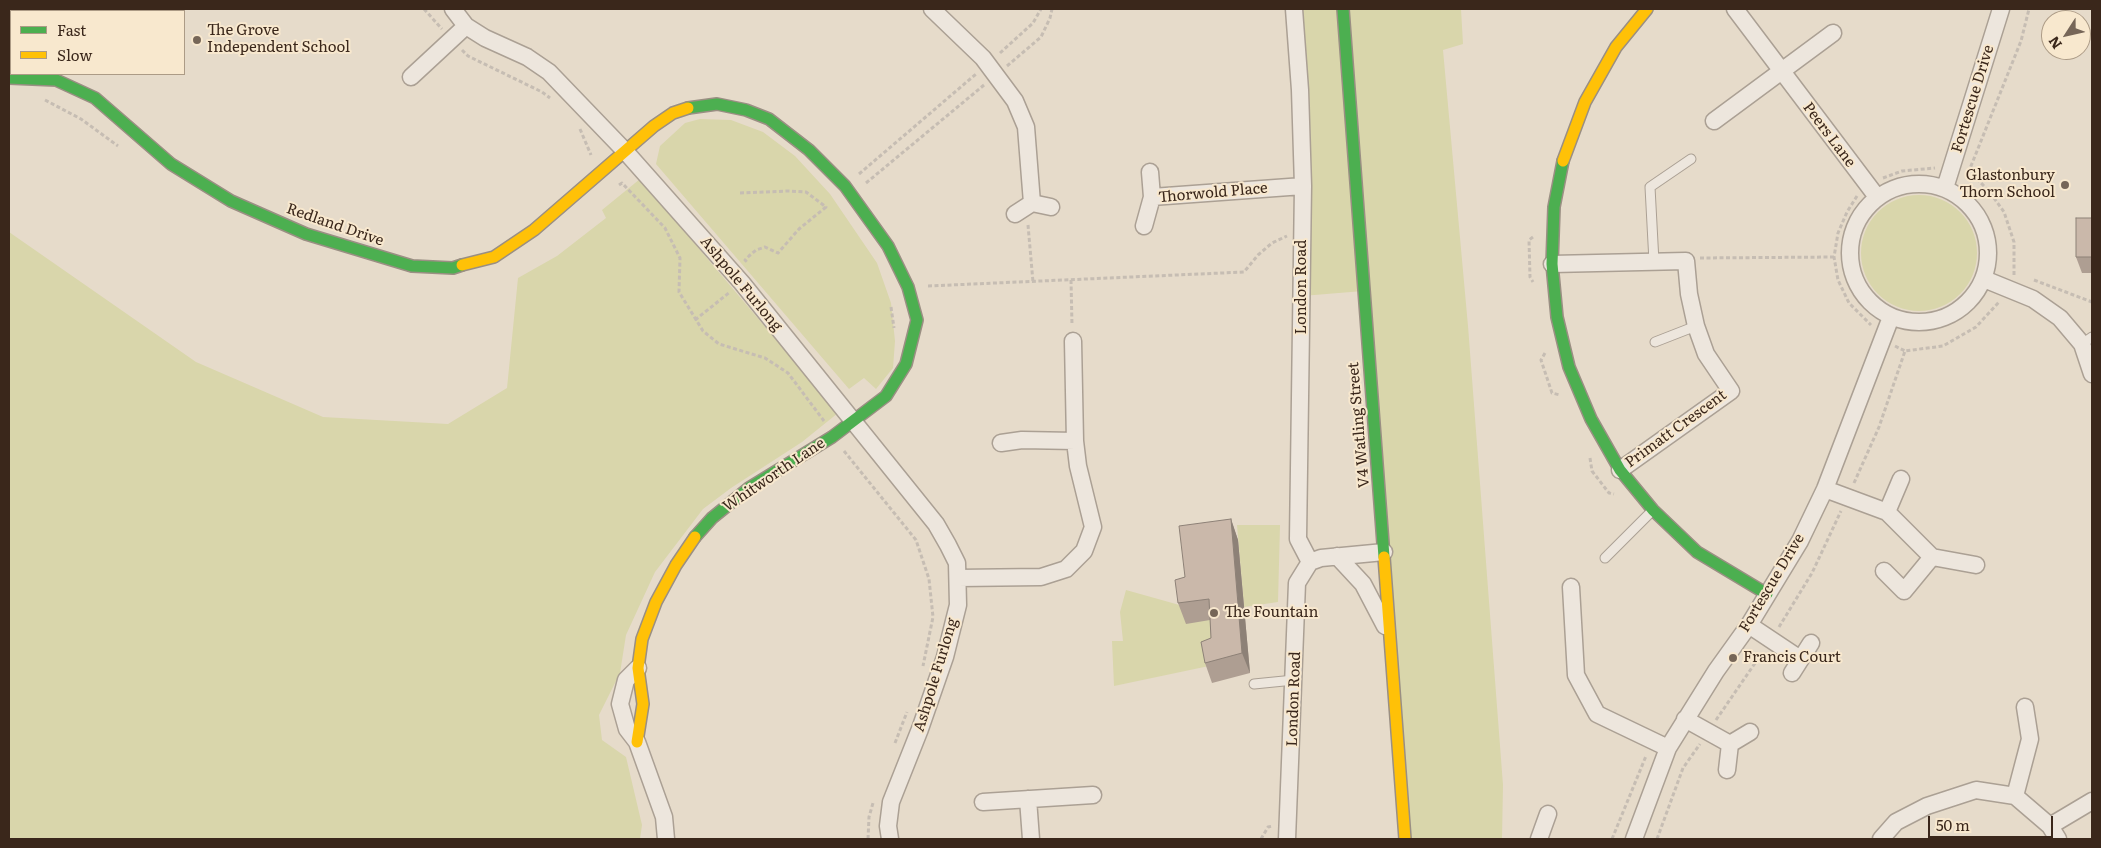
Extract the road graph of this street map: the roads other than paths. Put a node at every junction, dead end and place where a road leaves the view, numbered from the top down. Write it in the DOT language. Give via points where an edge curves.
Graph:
graph roads {
  1 [pos="453,9"];
  2 [pos="932,9"];
  3 [pos="1294,9"];
  4 [pos="1342,9"];
  5 [pos="1647,9"];
  6 [pos="1735,9"];
  7 [pos="2001,9"];
  8 [pos="466,26"];
  9 [pos="1833,33"];
  10 [pos="1782,71"];
  11 [pos="411,77"];
  12 [pos="9,78"];
  13 [pos="1714,121"];
  14 [pos="625,151"];
  15 [pos="1691,159"];
  16 [pos="1150,172"];
  17 [pos="1303,186"];
  18 [pos="1945,188"];
  19 [pos="1872,192"];
  20 [pos="1152,197"];
  21 [pos="1051,207"];
  22 [pos="1144,226"];
  23 [pos="1654,262"];
  24 [pos="1552,264"];
  25 [pos="1984,279"];
  26 [pos="1891,317"];
  27 [pos="1696,326"];
  28 [pos="2087,340"];
  29 [pos="1073,341"];
  30 [pos="1655,342"];
  31 [pos="2092,374"];
  32 [pos="853,420"];
  33 [pos="1075,441"];
  34 [pos="1001,443"];
  35 [pos="1620,470"];
  36 [pos="1901,479"];
  37 [pos="1824,489"];
  38 [pos="1653,510"];
  39 [pos="1888,512"];
  40 [pos="1384,552"];
  41 [pos="1337,556"];
  42 [pos="1932,557"];
  43 [pos="1605,558"];
  44 [pos="1310,562"];
  45 [pos="1976,565"];
  46 [pos="1884,571"];
  47 [pos="958,578"];
  48 [pos="1570,587"];
  49 [pos="1767,594"];
  50 [pos="1749,625"];
  51 [pos="1390,635"];
  52 [pos="1811,643"];
  53 [pos="638,668"];
  54 [pos="1294,680"];
  55 [pos="1254,684"];
  56 [pos="2025,707"];
  57 [pos="1685,719"];
  58 [pos="1750,732"];
  59 [pos="637,742"];
  60 [pos="1730,744"];
  61 [pos="1668,748"];
  62 [pos="1727,770"];
  63 [pos="1093,794"];
  64 [pos="2015,796"];
  65 [pos="1028,800"];
  66 [pos="2092,801"];
  67 [pos="983,802"];
  68 [pos="1548,814"];
  69 [pos="2054,832"];
  70 [pos="666,839"];
  71 [pos="890,839"];
  72 [pos="1031,839"];
  73 [pos="1287,839"];
  74 [pos="1405,839"];
  75 [pos="1539,839"];
  76 [pos="1634,839"];
  77 [pos="1880,839"];
  1 -- 8 [label="street, Ashpole Furlong"];
  2 -- 21 [label="street" via="983,58 1014,101 1026,127 1024,208"];
  3 -- 17 [label="street, London Road"];
  4 -- 40 [label="street, V4 Watling Street"];
  5 -- 24 [label="street" via="1616,47 1585,102 1564,155 1554,207"];
  6 -- 10 [label="street, Peers Lane"];
  7 -- 18 [label="street, Fortescue Drive"];
  8 -- 11 [label="street"];
  8 -- 14 [label="street, Ashpole Furlong" via="549,72"];
  9 -- 10 [label="street"];
  10 -- 13 [label="street"];
  10 -- 19 [label="street, Peers Lane"];
  12 -- 14 [label="street, Redland Drive" via="56,80 95,98 172,164 231,201 306,234 412,266 453,268 494,257 534,230"];
  14 -- 32 [label="street, Ashpole Furlong" via="742,283"];
  14 -- 32 [label="street" via="673,113 694,106 733,106 769,119 809,150 852,194 888,246 908,287 918,320 906,364 886,396"];
  15 -- 23 [label="lane" via="1650,187"];
  16 -- 20 [label="street"];
  17 -- 20 [label="street, Thorwold Place"];
  17 -- 44 [label="street, London Road" via="1298,539"];
  18 -- 19 [label="street" via="1914,184"];
  18 -- 25 [label="street" via="1964,200 1978,216 1986,236 1988,258"];
  19 -- 26 [label="street" via="1851,237 1850,261 1857,284 1871,304"];
  20 -- 22 [label="street, Thorwold Place"];
  23 -- 24 [label="street"];
  23 -- 27 [label="street, Primatt Crescent" via="1686,261"];
  24 -- 35 [label="street" via="1557,317 1569,367 1591,419"];
  25 -- 26 [label="street" via="1972,298 1955,313 1935,321 1912,323"];
  25 -- 28 [label="street" via="2011,282"];
  26 -- 37 [label="street, Fortescue Drive"];
  27 -- 30 [label="lane"];
  27 -- 35 [label="street, Primatt Crescent" via="1706,354 1732,391"];
  28 -- 31 [label="street"];
  29 -- 33 [label="street"];
  32 -- 47 [label="street, Ashpole Furlong" via="936,524 957,563"];
  32 -- 53 [label="street, Whitworth Lane" via="832,437 749,488 712,518 696,536 656,602 642,640"];
  33 -- 34 [label="street"];
  33 -- 47 [label="street" via="1093,527 1084,551 1066,569 1041,577"];
  35 -- 38 [label="street"];
  36 -- 39 [label="street"];
  37 -- 39 [label="street"];
  37 -- 49 [label="street, Fortescue Drive" via="1800,541"];
  38 -- 43 [label="lane"];
  38 -- 49 [label="street" via="1697,552"];
  39 -- 42 [label="street"];
  40 -- 41 [label="street"];
  40 -- 51 [label="street, V4 Watling Street"];
  41 -- 44 [label="street"];
  41 -- 51 [label="street" via="1363,584"];
  42 -- 45 [label="street"];
  42 -- 46 [label="street" via="1904,591"];
  44 -- 54 [label="street, London Road" via="1297,583"];
  47 -- 71 [label="street, Ashpole Furlong" via="958,604 945,657 891,802"];
  48 -- 61 [label="street" via="1576,676 1597,714"];
  49 -- 50 [label="street, Fortescue Drive"];
  50 -- 52 [label="street" via="1770,640 1796,666"];
  50 -- 57 [label="street, Fortescue Drive"];
  51 -- 74 [label="street, V4 Watling Street"];
  53 -- 59 [label="street, Whitworth Lane" via="643,704"];
  53 -- 59 [label="street, Whitworth Lane" via="626,680 620,704 627,729"];
  54 -- 55 [label="lane"];
  54 -- 73 [label="street, London Road"];
  56 -- 64 [label="street" via="2030,739"];
  57 -- 60 [label="street"];
  57 -- 61 [label="street, Fortescue Drive"];
  58 -- 60 [label="street"];
  59 -- 70 [label="street, Whitworth Lane" via="664,817"];
  60 -- 62 [label="street"];
  61 -- 76 [label="street, Fortescue Drive"];
  63 -- 65 [label="street"];
  64 -- 69 [label="street"];
  64 -- 77 [label="street" via="1976,790 1927,806 1896,822"];
  65 -- 67 [label="street"];
  65 -- 72 [label="street"];
  66 -- 69 [label="street"];
  68 -- 75 [label="street"];
}
